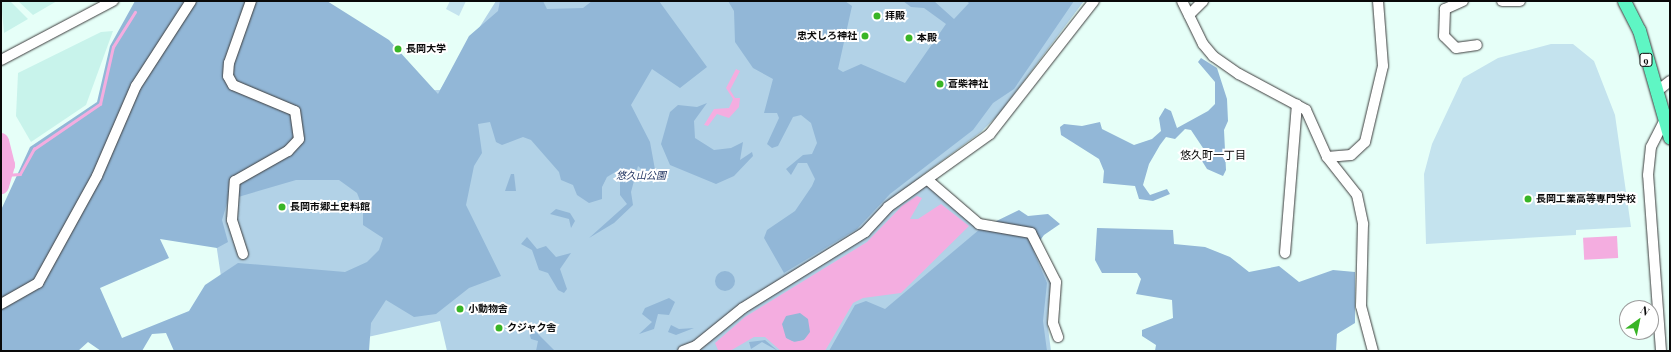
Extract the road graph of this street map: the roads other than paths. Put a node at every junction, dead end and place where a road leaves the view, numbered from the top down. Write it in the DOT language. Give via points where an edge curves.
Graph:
graph roads {
  1 [pos="113,1"];
  2 [pos="191,1"];
  3 [pos="252,1"];
  4 [pos="1094,1"];
  5 [pos="1182,1"];
  6 [pos="1203,1"];
  7 [pos="1378,1"];
  8 [pos="1463,1"];
  9 [pos="1502,1"];
  10 [pos="1520,1"];
  11 [pos="1624,1"];
  12 [pos="1189,15"];
  13 [pos="1477,46"];
  14 [pos="1,60"];
  15 [pos="1670,81"];
  16 [pos="1656,92"];
  17 [pos="1298,104"];
  18 [pos="1664,122"];
  19 [pos="1670,138"];
  20 [pos="1327,157"];
  21 [pos="929,181"];
  22 [pos="1285,253"];
  23 [pos="243,254"];
  24 [pos="1,304"];
  25 [pos="1058,337"];
  26 [pos="683,351"];
  27 [pos="1373,351"];
  28 [pos="1661,351"];
  1 -- 14 [label="street"];
  2 -- 24 [label="street" via="136,86 97,176 38,283"];
  3 -- 23 [label="street" via="229,63 228,76 233,85 295,111 299,139 288,151 235,181 232,220"];
  4 -- 21 [label="street" via="1070,27 1002,122"];
  5 -- 12 [label="street"];
  6 -- 12 [label="street"];
  7 -- 20 [label="street" via="1383,66 1365,142 1351,156"];
  8 -- 13 [label="street" via="1445,9 1444,36 1456,48"];
  9 -- 10 [label="street"];
  11 -- 16 [label="main road, 9" via="1639,30"];
  12 -- 17 [label="street" via="1213,56 1239,74"];
  15 -- 16 [label="street"];
  16 -- 18 [label="main road, 9"];
  17 -- 20 [label="street" via="1311,120"];
  17 -- 22 [label="street"];
  18 -- 19 [label="main road, 9"];
  18 -- 28 [label="street" via="1651,147 1648,175"];
  20 -- 27 [label="street" via="1361,206 1362,306"];
  21 -- 25 [label="street" via="979,224 1031,233 1056,282 1053,323"];
  21 -- 26 [label="street" via="888,207 865,232 743,308 696,346"];
}
